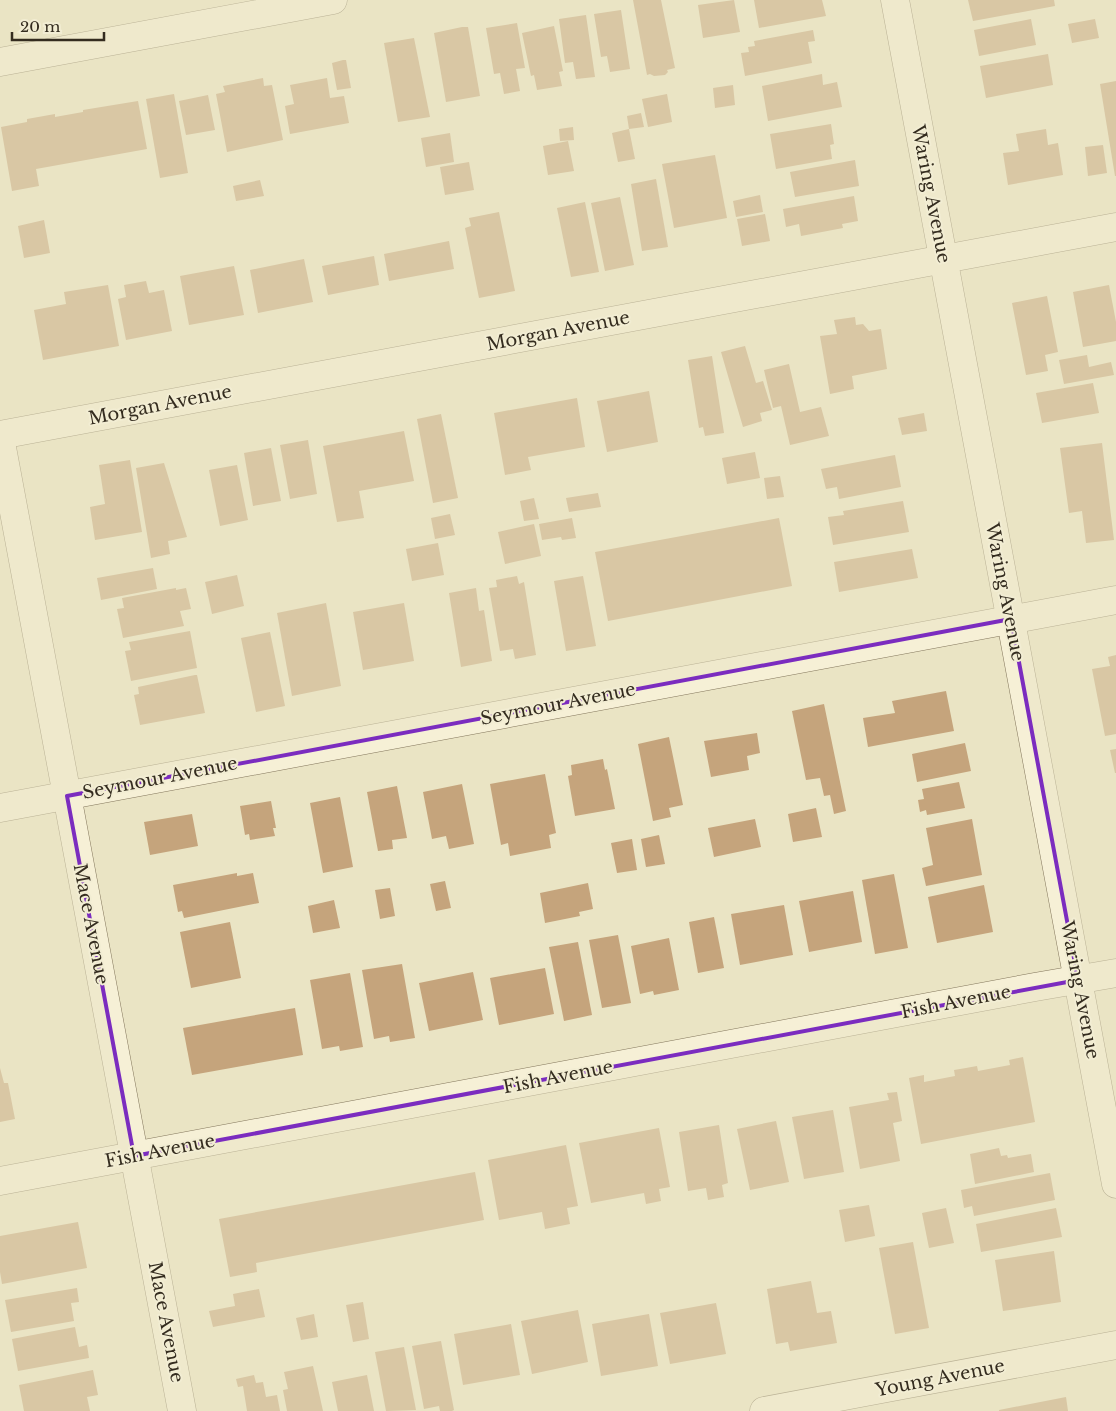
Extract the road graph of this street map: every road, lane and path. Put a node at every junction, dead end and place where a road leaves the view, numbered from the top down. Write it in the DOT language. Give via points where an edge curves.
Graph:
graph roads {
  1 [pos="333,0"];
  2 [pos="894,0"];
  3 [pos="0,62"];
  4 [pos="1116,227"];
  5 [pos="943,259"];
  6 [pos="0,436"];
  7 [pos="1116,600"];
  8 [pos="1011,620"];
  9 [pos="67,796"];
  10 [pos="0,808"];
  11 [pos="1116,973"];
  12 [pos="1078,980"];
  13 [pos="134,1156"];
  14 [pos="0,1181"];
  15 [pos="1116,1184"];
  16 [pos="1116,1345"];
  17 [pos="182,1411"];
  18 [pos="764,1411"];
  1 -- 3 [label="street"];
  2 -- 5 [label="street, Waring Avenue"];
  4 -- 5 [label="street, Morgan Avenue"];
  5 -- 6 [label="street, Morgan Avenue"];
  5 -- 8 [label="street, Waring Avenue"];
  6 -- 9 [label="street, Mace Avenue"];
  7 -- 8 [label="street, Seymour Avenue"];
  8 -- 9 [label="street, Seymour Avenue"];
  8 -- 12 [label="street, Waring Avenue"];
  9 -- 10 [label="street, Seymour Avenue"];
  9 -- 13 [label="street, Mace Avenue"];
  11 -- 12 [label="street, Fish Avenue"];
  12 -- 13 [label="street, Fish Avenue"];
  12 -- 15 [label="street, Waring Avenue"];
  13 -- 14 [label="street, Fish Avenue"];
  13 -- 17 [label="street, Mace Avenue"];
  16 -- 18 [label="street, Young Avenue"];
}
